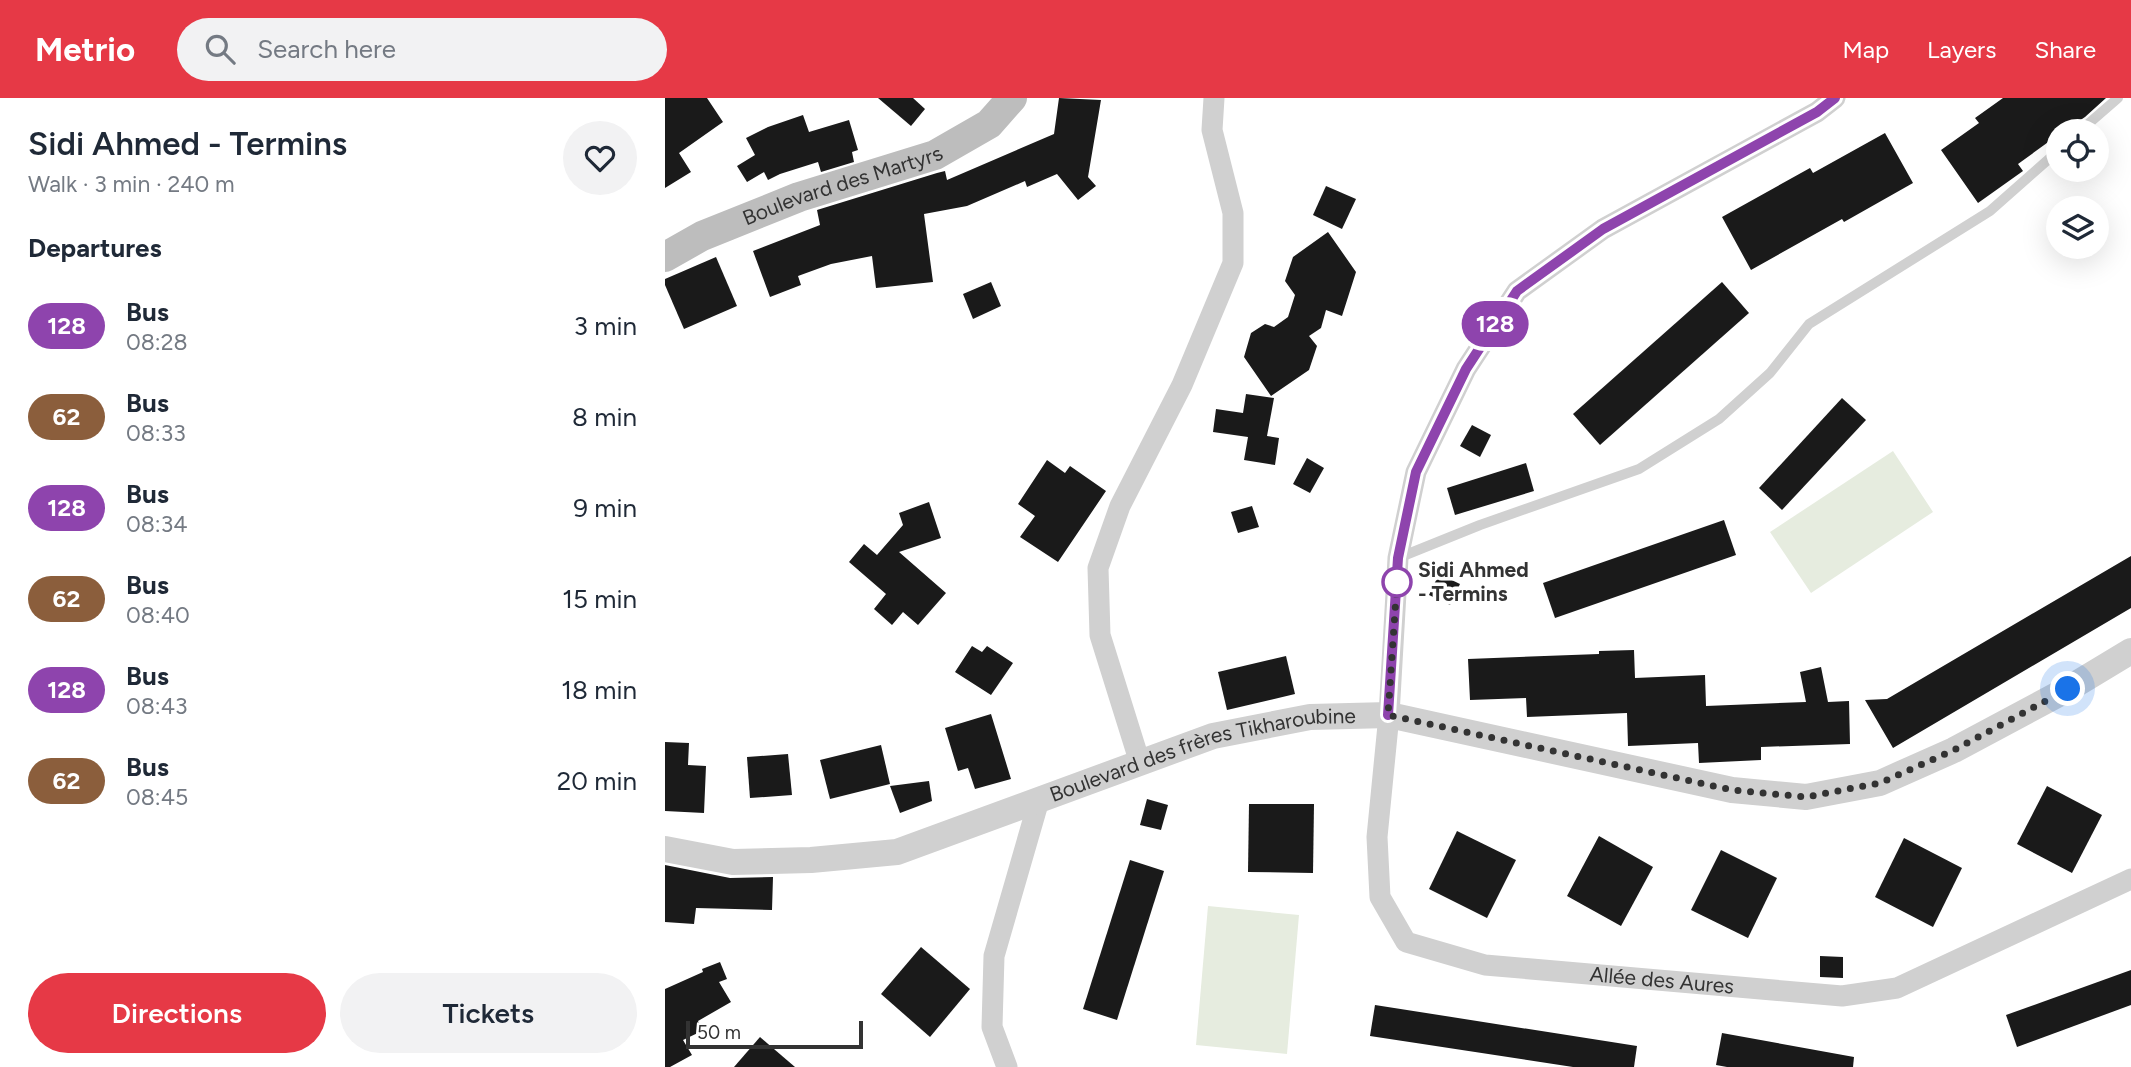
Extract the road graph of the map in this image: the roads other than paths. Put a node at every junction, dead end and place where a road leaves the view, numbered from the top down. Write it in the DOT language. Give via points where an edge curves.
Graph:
graph roads {
  1 [pos="1012,98"];
  2 [pos="1214,98"];
  3 [pos="1835,98"];
  4 [pos="2117,98"];
  5 [pos="2093,119"];
  6 [pos="2046,162"];
  7 [pos="665,257"];
  8 [pos="1398,558"];
  9 [pos="2131,651"];
  10 [pos="1388,715"];
  11 [pos="1140,763"];
  12 [pos="1039,800"];
  13 [pos="665,849"];
  14 [pos="2131,879"];
  15 [pos="1007,1067"];
  1 -- 7 [label="main road, Boulevard des Martyrs" via="989,124 935,155 799,197 702,236"];
  2 -- 11 [label="street" via="1212,130 1233,213 1233,263 1182,384 1120,506 1098,568 1100,635"];
  3 -- 8 [label="street, Allée des Aures" via="1603,229 1517,291 1466,369 1416,472"];
  4 -- 5 [label="lane"];
  6 -- 8 [label="lane" via="1990,211 1809,324 1770,373 1719,419 1639,469"];
  8 -- 10 [label="street, Allée des Aures"];
  9 -- 10 [label="street, Boulevard des frères Tikharoubine" via="1954,750 1880,783 1806,797 1732,790"];
  10 -- 11 [label="street, Boulevard des frères Tikharoubine" via="1298,719 1213,736"];
  10 -- 14 [label="street, Allée des Aures" via="1377,837 1380,897 1406,942 1485,965 1842,996 1897,988"];
  11 -- 12 [label="street, Boulevard des frères Tikharoubine"];
  12 -- 13 [label="street, Boulevard des frères Tikharoubine" via="897,852 733,862"];
  12 -- 15 [label="street" via="994,956 992,1027"];
}
